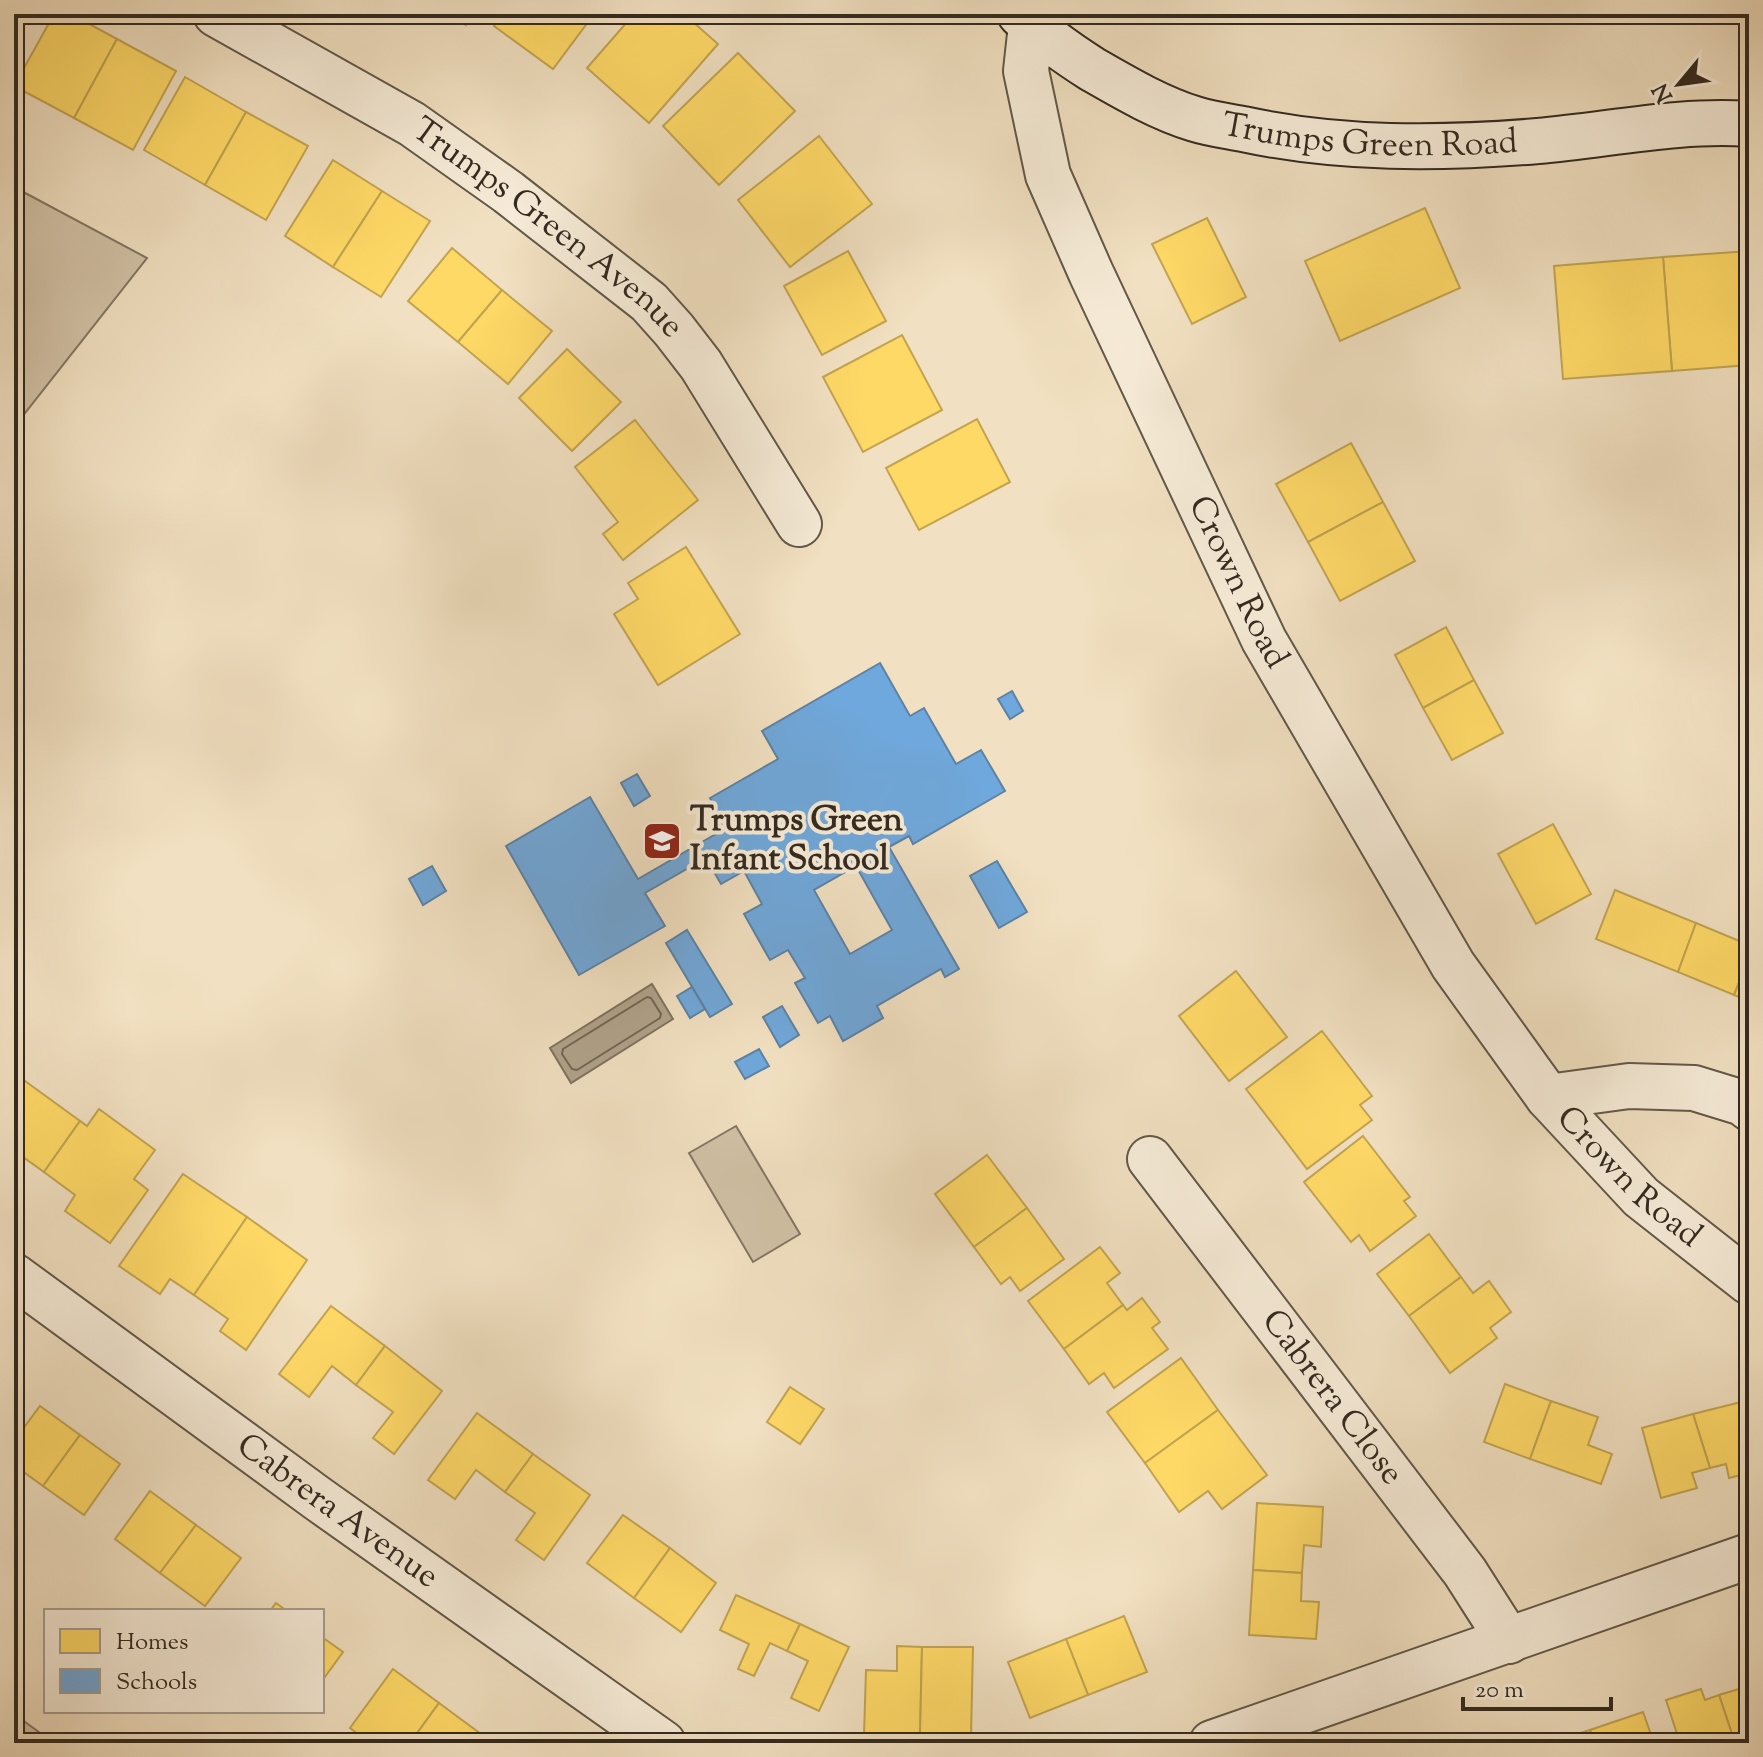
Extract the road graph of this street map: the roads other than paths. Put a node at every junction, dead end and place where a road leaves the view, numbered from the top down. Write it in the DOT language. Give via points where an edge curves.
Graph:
graph roads {
  1 [pos="216,14"];
  2 [pos="1026,20"];
  3 [pos="1749,124"];
  4 [pos="799,524"];
  5 [pos="1548,1097"];
  6 [pos="1749,1108"];
  7 [pos="1150,1159"];
  8 [pos="14,1276"];
  9 [pos="1749,1282"];
  10 [pos="1749,1556"];
  11 [pos="1509,1641"];
  12 [pos="663,1743"];
  13 [pos="1212,1743"];
  1 -- 4 [label="street, Trumps Green Avenue" via="412,124 649,302 701,365"];
  2 -- 3 [label="street, Trumps Green Road" via="1127,90 1196,119 1266,135 1326,143 1457,146"];
  2 -- 5 [label="street, Crown Road" via="1026,71 1048,175 1264,640 1453,965"];
  5 -- 6 [label="street, Crown Road" via="1629,1086 1694,1088"];
  5 -- 9 [label="street, Crown Road" via="1641,1197"];
  7 -- 11 [label="street, Cabrera Close" via="1465,1572"];
  8 -- 12 [label="street, Cabrera Avenue"];
  10 -- 11 [label="street"];
  11 -- 13 [label="street"];
}
